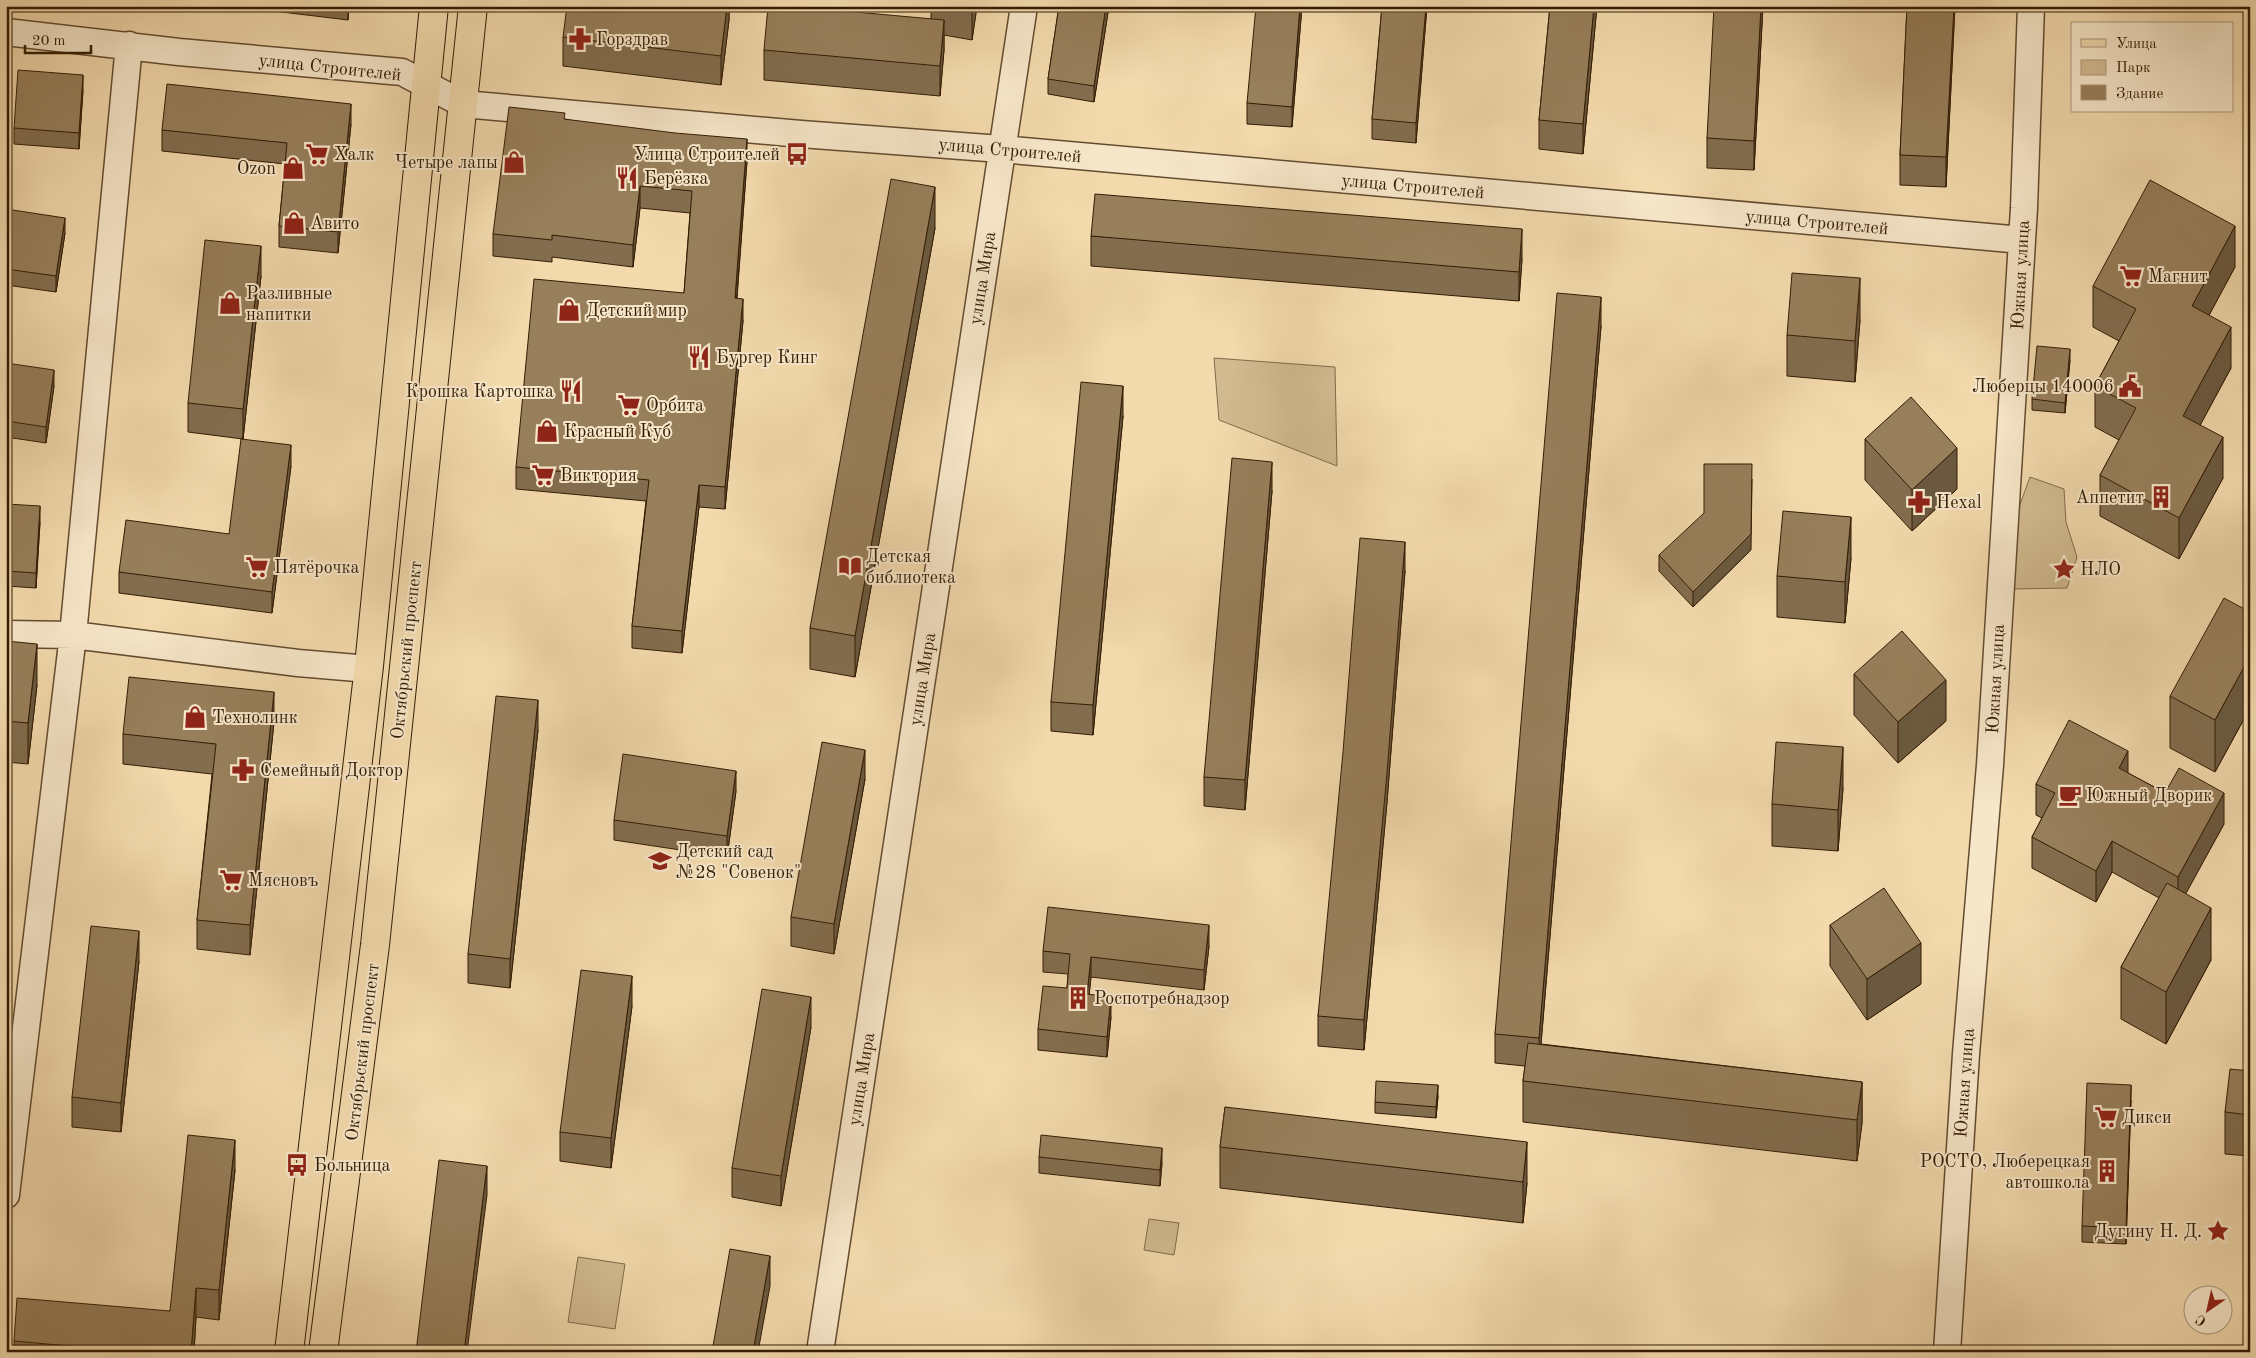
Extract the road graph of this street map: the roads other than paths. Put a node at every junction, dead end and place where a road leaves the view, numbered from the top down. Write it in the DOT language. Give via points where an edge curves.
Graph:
graph roads {
  1 [pos="434,6"];
  2 [pos="473,6"];
  3 [pos="1024,6"];
  4 [pos="2031,6"];
  5 [pos="6,32"];
  6 [pos="129,45"];
  7 [pos="426,84"];
  8 [pos="463,104"];
  9 [pos="1002,149"];
  10 [pos="2022,240"];
  11 [pos="6,634"];
  12 [pos="73,636"];
  13 [pos="369,666"];
  14 [pos="6,1195"];
  15 [pos="289,1352"];
  16 [pos="323,1352"];
  17 [pos="820,1352"];
  18 [pos="1947,1352"];
  1 -- 7 [label="main road, Октябрьский проспект"];
  2 -- 8 [label="main road, Октябрьский проспект"];
  3 -- 9 [label="street, улица Мира"];
  4 -- 10 [label="street, Южная улица"];
  5 -- 6 [label="street, улица Строителей"];
  6 -- 7 [label="street, улица Строителей" via="402,72"];
  6 -- 12 [label="street"];
  7 -- 8 [label="street, улица Строителей"];
  7 -- 13 [label="main road, Октябрьский проспект"];
  8 -- 9 [label="street, улица Строителей" via="792,134"];
  8 -- 16 [label="main road, Октябрьский проспект" via="375,945"];
  9 -- 10 [label="street, улица Строителей"];
  9 -- 17 [label="street, улица Мира"];
  10 -- 18 [label="street, Южная улица" via="1990,765 1966,1054"];
  11 -- 12 [label="street"];
  12 -- 13 [label="street" via="298,663 357,668"];
  12 -- 14 [label="street"];
  13 -- 15 [label="main road, Октябрьский проспект"];
}
